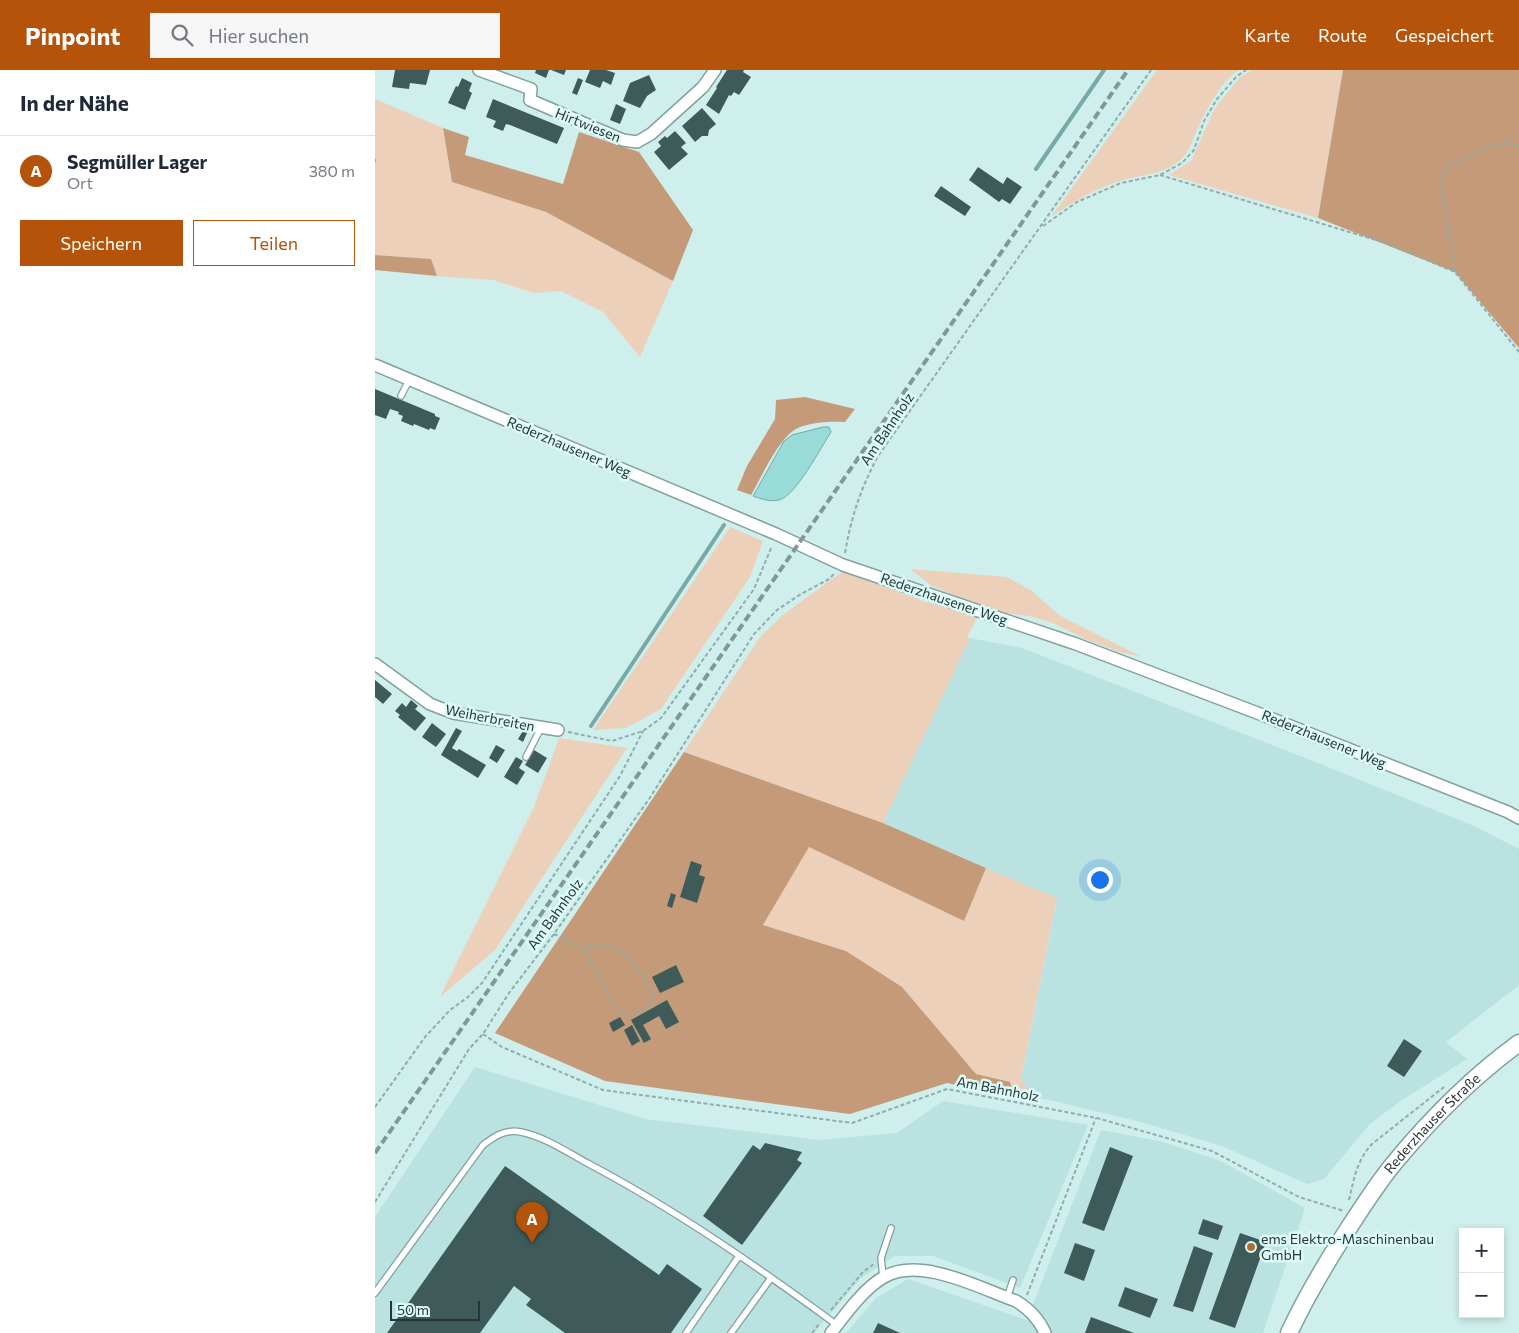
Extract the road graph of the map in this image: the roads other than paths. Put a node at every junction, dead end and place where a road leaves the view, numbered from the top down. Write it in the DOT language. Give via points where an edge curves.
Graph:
graph roads {
  1 [pos="479,70"];
  2 [pos="715,70"];
  3 [pos="375,365"];
  4 [pos="409,380"];
  5 [pos="401,396"];
  6 [pos="375,664"];
  7 [pos="541,728"];
  8 [pos="558,730"];
  9 [pos="526,757"];
  10 [pos="1519,818"];
  11 [pos="1519,1044"];
  12 [pos="891,1228"];
  13 [pos="739,1256"];
  14 [pos="771,1278"];
  15 [pos="883,1278"];
  16 [pos="1013,1280"];
  17 [pos="375,1293"];
  18 [pos="1012,1299"];
  19 [pos="834,1329"];
  20 [pos="686,1333"];
  21 [pos="731,1333"];
  22 [pos="1045,1333"];
  23 [pos="1289,1333"];
  1 -- 2 [label="street, Hirtwiesen" via="531,89 530,100 623,140 637,142 651,134 697,93"];
  3 -- 4 [label="street, Rederzhausener Weg"];
  4 -- 5 [label="lane"];
  4 -- 10 [label="street, Rederzhausener Weg" via="843,565 1095,651"];
  6 -- 7 [label="street, Weiherbreiten" via="430,704 453,713"];
  7 -- 8 [label="street, Weiherbreiten"];
  7 -- 9 [label="lane"];
  11 -- 23 [label="main road, Rederzhauser Straße" via="1499,1058 1439,1114 1352,1213"];
  12 -- 15 [label="lane" via="881,1258"];
  13 -- 14 [label="lane"];
  13 -- 17 [label="lane" via="619,1180 540,1138 509,1131 483,1145"];
  13 -- 20 [label="lane"];
  14 -- 19 [label="lane" via="826,1316"];
  14 -- 21 [label="lane"];
  15 -- 18 [label="street" via="899,1271 935,1271"];
  15 -- 19 [label="street" via="868,1290"];
  16 -- 18 [label="lane"];
  18 -- 22 [label="street" via="1036,1317"];
}
